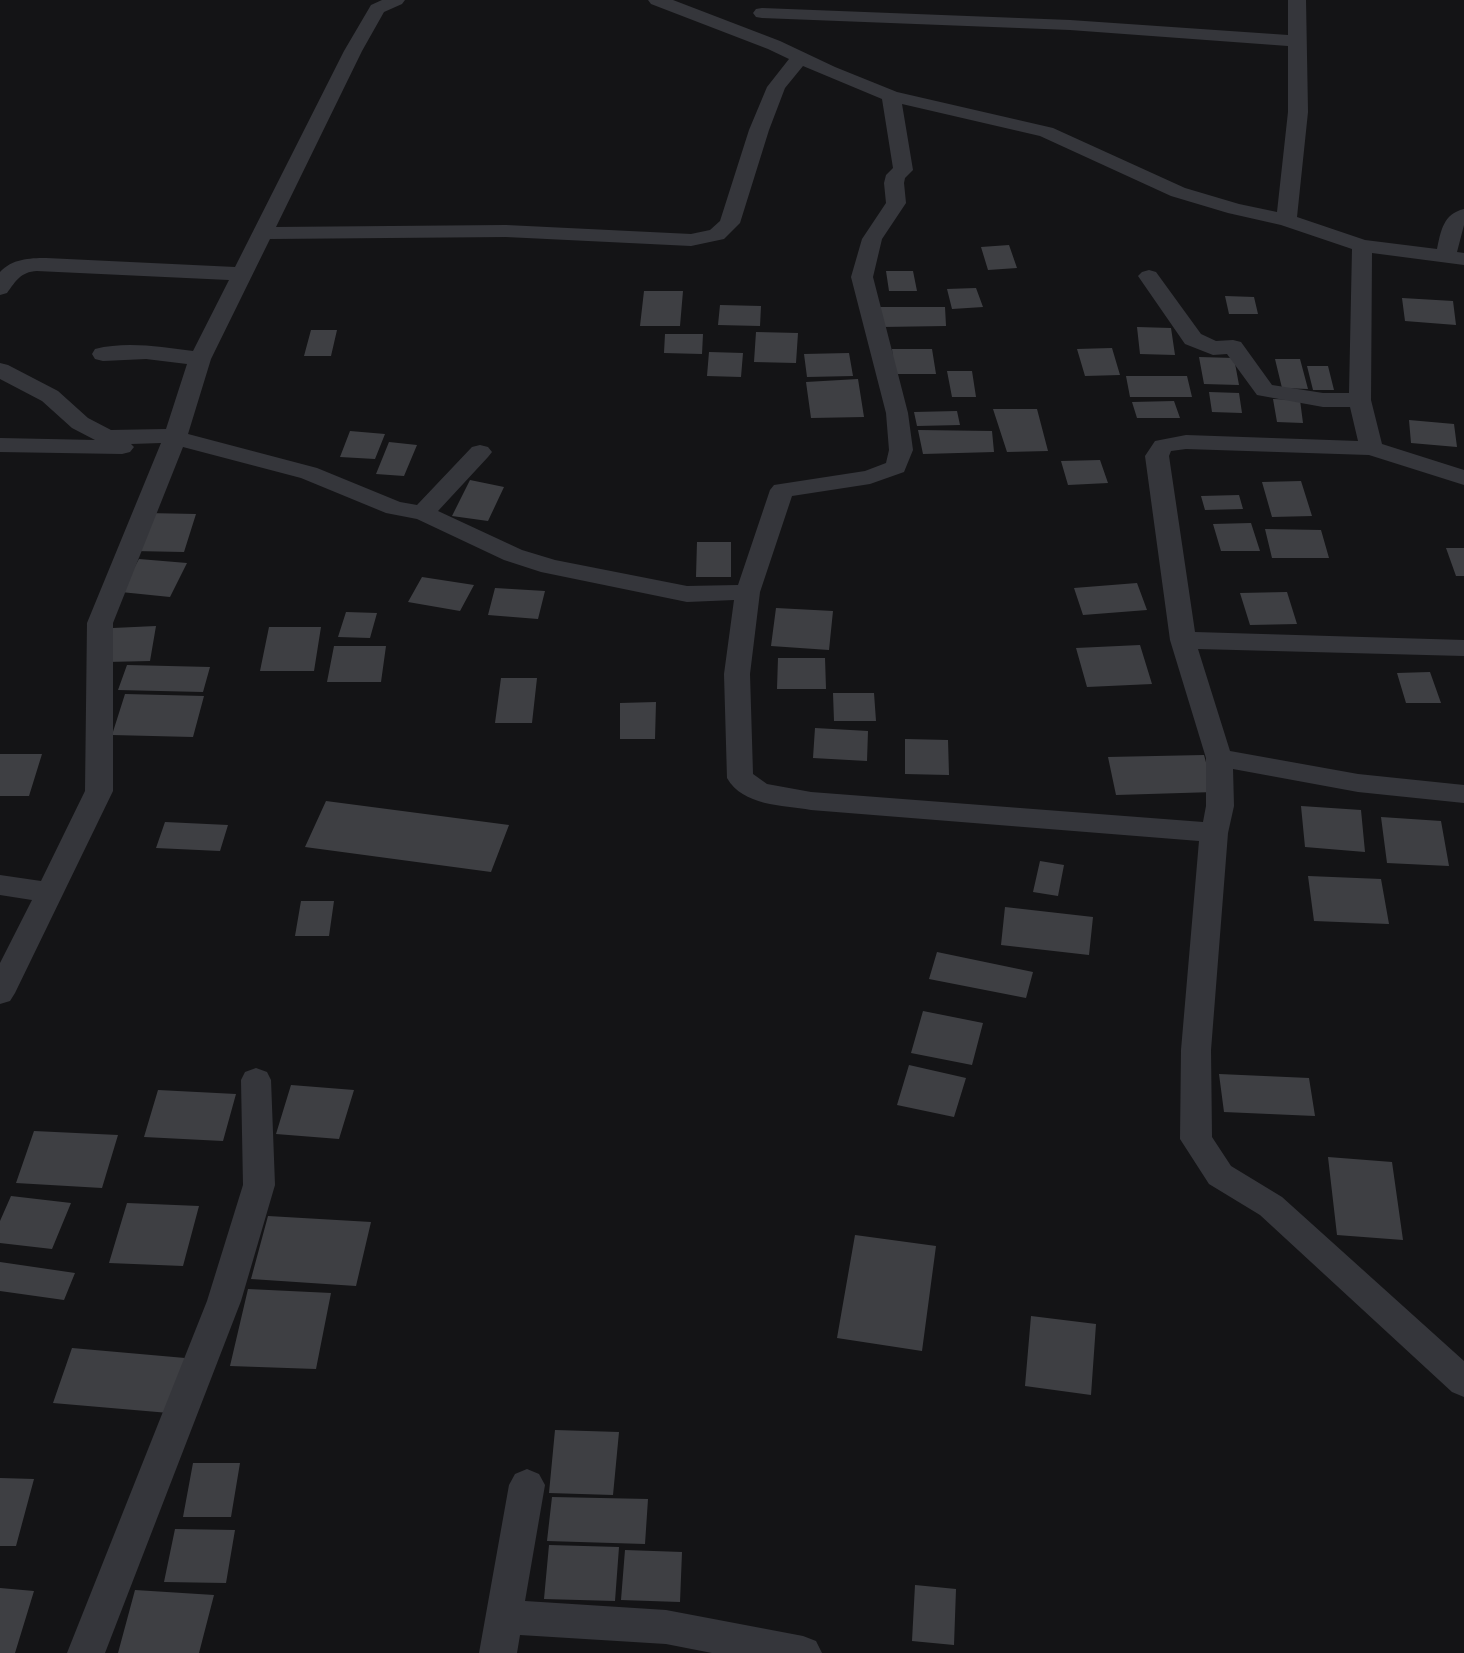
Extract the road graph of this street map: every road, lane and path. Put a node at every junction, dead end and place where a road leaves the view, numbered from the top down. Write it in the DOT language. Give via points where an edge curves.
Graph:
graph roads {
  1 [pos="657,0"];
  2 [pos="1298,0"];
  3 [pos="381,3"];
  4 [pos="762,13"];
  5 [pos="1296,42"];
  6 [pos="800,56"];
  7 [pos="891,96"];
  8 [pos="1464,215"];
  9 [pos="1286,220"];
  10 [pos="263,233"];
  11 [pos="1362,246"];
  12 [pos="1455,258"];
  13 [pos="242,274"];
  14 [pos="1149,276"];
  15 [pos="0,289"];
  16 [pos="103,354"];
  17 [pos="200,359"];
  18 [pos="0,370"];
  19 [pos="1360,400"];
  20 [pos="174,441"];
  21 [pos="0,445"];
  22 [pos="1370,448"];
  23 [pos="480,452"];
  24 [pos="1464,478"];
  25 [pos="423,513"];
  26 [pos="748,592"];
  27 [pos="1182,640"];
  28 [pos="1464,648"];
  29 [pos="1219,758"];
  30 [pos="1464,794"];
  31 [pos="1214,833"];
  32 [pos="0,885"];
  33 [pos="49,892"];
  34 [pos="0,993"];
  35 [pos="256,1080"];
  36 [pos="1464,1382"];
  37 [pos="527,1485"];
  38 [pos="504,1617"];
  39 [pos="86,1653"];
  40 [pos="498,1653"];
  41 [pos="803,1653"];
  1 -- 6 [label="street"];
  2 -- 5 [label="street"];
  3 -- 10 [label="street" via="353,52"];
  4 -- 5 [label="street" via="1070,25"];
  5 -- 9 [label="street" via="1298,112"];
  6 -- 7 [label="street"];
  6 -- 10 [label="street" via="776,87 730,223 717,235 691,240 506,231"];
  7 -- 9 [label="street" via="1046,132 1178,192"];
  7 -- 26 [label="street" via="903,170 896,175 894,183 896,203 872,239 862,277 898,413 901,450 896,468 870,478 782,490"];
  8 -- 12 [label="street" via="1453,224"];
  9 -- 11 [label="street"];
  10 -- 13 [label="street"];
  11 -- 12 [label="street"];
  11 -- 19 [label="street"];
  13 -- 15 [label="street" via="23,265 11,270"];
  13 -- 17 [label="street"];
  14 -- 19 [label="street" via="1193,339 1213,348 1233,347 1265,390 1322,400"];
  16 -- 17 [label="street" via="146,352"];
  17 -- 20 [label="street"];
  18 -- 20 [label="street" via="50,396 80,423 107,437"];
  19 -- 22 [label="street"];
  20 -- 21 [label="street"];
  20 -- 25 [label="street" via="309,473 394,508"];
  20 -- 33 [label="street" via="100,623 98,791"];
  22 -- 24 [label="street"];
  22 -- 27 [label="street" via="1186,442 1163,446 1157,456"];
  23 -- 25 [label="street"];
  25 -- 26 [label="street" via="514,555 550,567 687,594"];
  26 -- 31 [label="street" via="737,674 740,778 759,792 811,801"];
  27 -- 28 [label="street"];
  27 -- 29 [label="street"];
  29 -- 30 [label="street" via="1358,783"];
  29 -- 31 [label="street" via="1220,806"];
  31 -- 36 [label="street" via="1196,1050 1196,1139 1220,1175 1271,1206"];
  32 -- 33 [label="street"];
  33 -- 34 [label="street"];
  35 -- 39 [label="street" via="259,1185 224,1301"];
  37 -- 38 [label="street"];
  38 -- 40 [label="street"];
  38 -- 41 [label="street" via="666,1627"];
}
